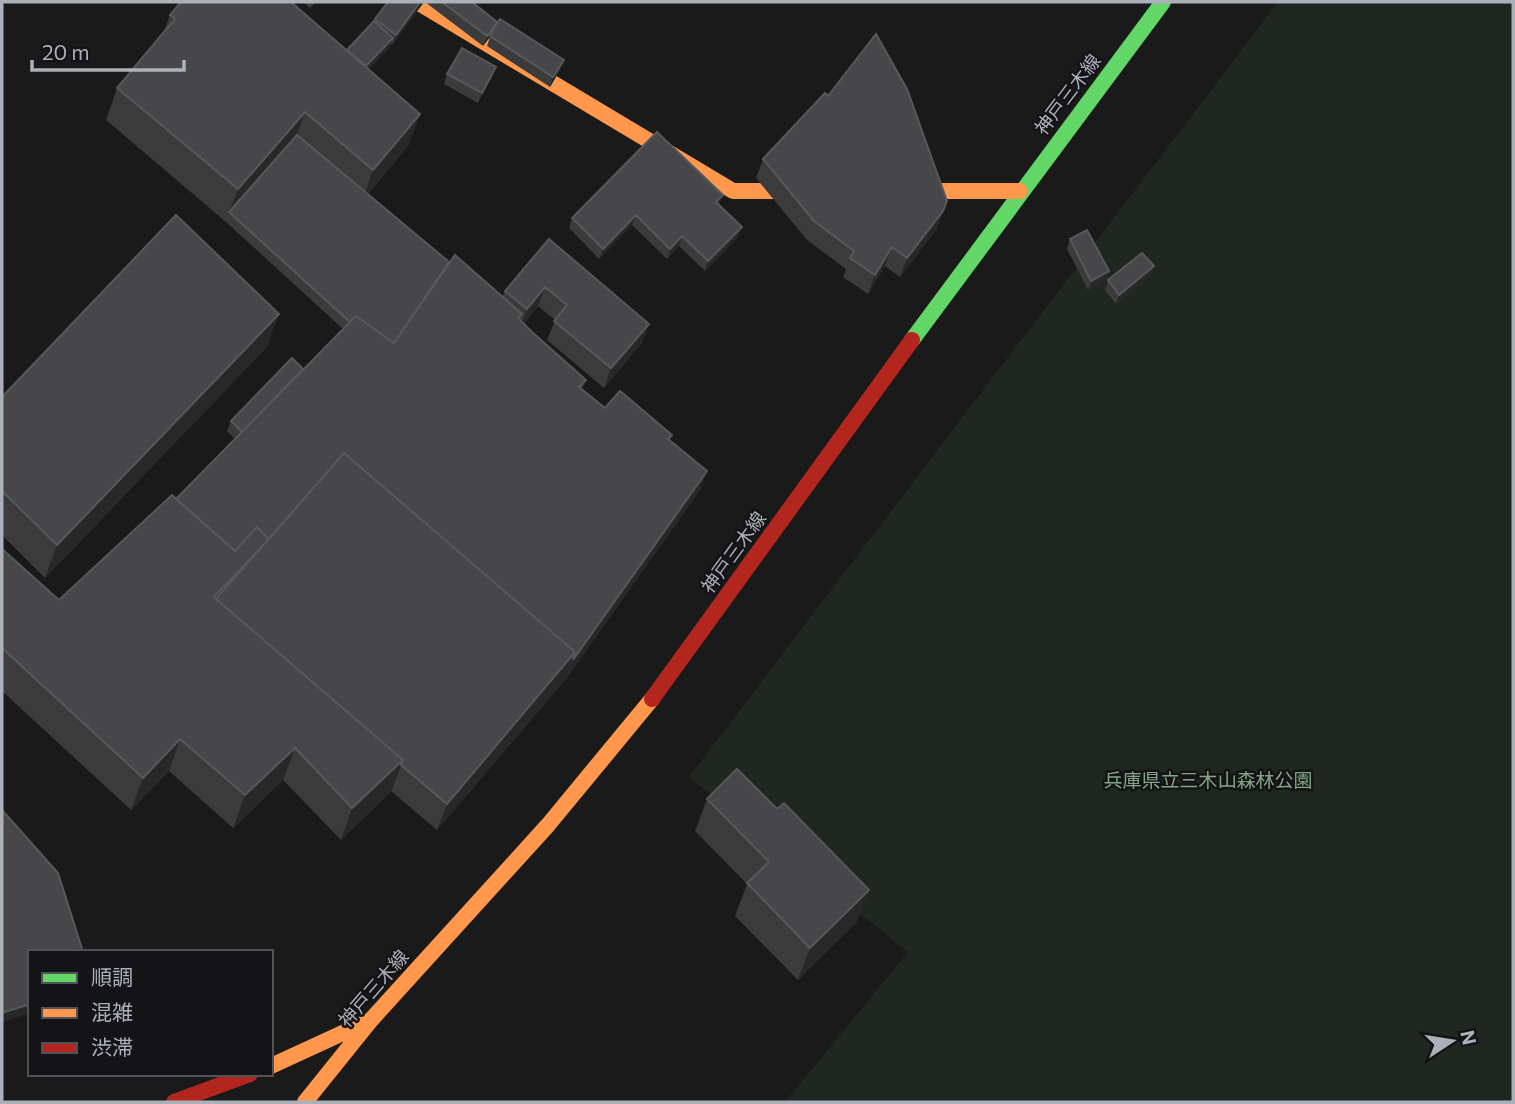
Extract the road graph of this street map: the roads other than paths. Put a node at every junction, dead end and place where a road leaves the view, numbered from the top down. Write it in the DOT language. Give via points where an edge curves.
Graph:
graph roads {
  1 [pos="417,2"];
  2 [pos="1163,2"];
  3 [pos="828,191"];
  4 [pos="869,191"];
  5 [pos="1020,191"];
  6 [pos="371,1020"];
  7 [pos="273,1065"];
  8 [pos="245,1076"];
  9 [pos="174,1102"];
  10 [pos="305,1102"];
  1 -- 3 [label="main road" via="733,191"];
  2 -- 5 [label="main road, 神戸三木線"];
  4 -- 5 [label="main road"];
  5 -- 6 [label="main road, 神戸三木線" via="638,718"];
  6 -- 7 [label="main road"];
  6 -- 10 [label="main road, 神戸三木線"];
  8 -- 9 [label="main road"];
}
